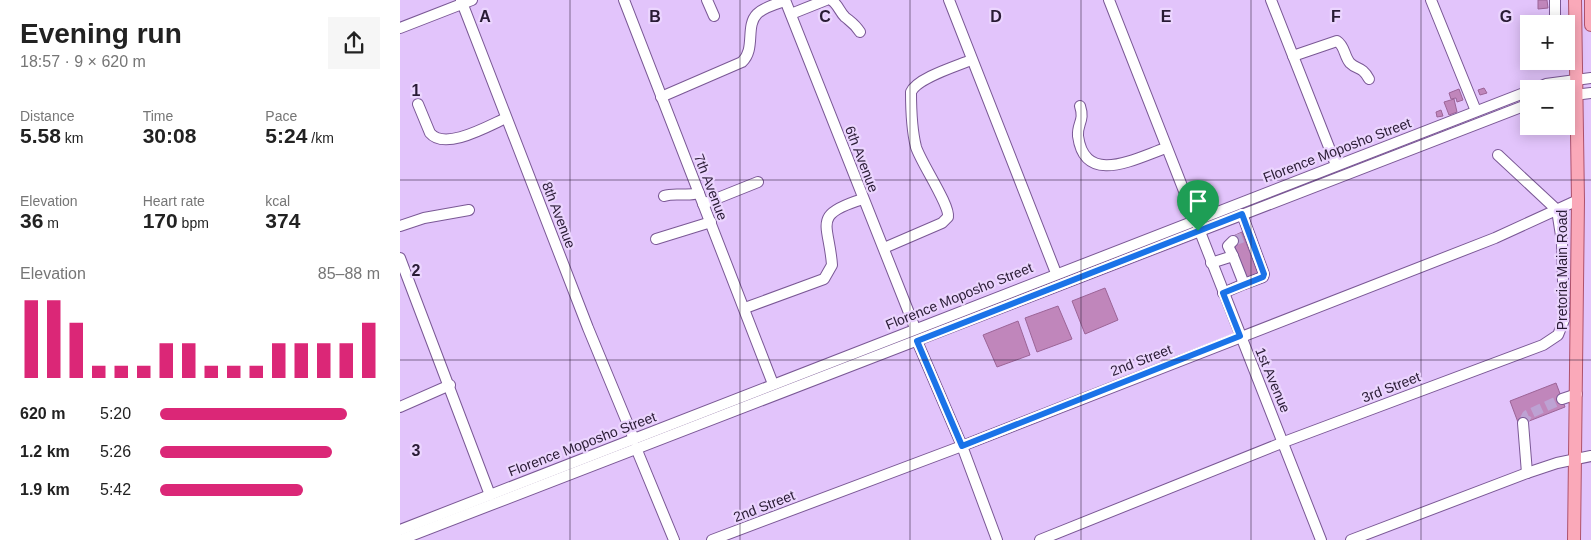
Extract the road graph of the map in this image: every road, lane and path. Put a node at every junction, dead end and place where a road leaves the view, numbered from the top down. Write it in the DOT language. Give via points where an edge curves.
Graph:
graph roads {
  1 [pos="624,0"];
  2 [pos="707,0"];
  3 [pos="785,0"];
  4 [pos="826,0"];
  5 [pos="831,0"];
  6 [pos="949,0"];
  7 [pos="1109,0"];
  8 [pos="1271,0"];
  9 [pos="1431,0"];
  10 [pos="1555,0"];
  11 [pos="1575,0"];
  12 [pos="1591,0"];
  13 [pos="465,1"];
  14 [pos="791,14"];
  15 [pos="1555,15"];
  16 [pos="714,16"];
  17 [pos="1591,25"];
  18 [pos="400,28"];
  19 [pos="860,32"];
  20 [pos="1293,56"];
  21 [pos="971,60"];
  22 [pos="1591,78"];
  23 [pos="1369,79"];
  24 [pos="1577,80"];
  25 [pos="1575,85"];
  26 [pos="1591,93"];
  27 [pos="1520,94"];
  28 [pos="1575,95"];
  29 [pos="661,97"];
  30 [pos="418,104"];
  31 [pos="1080,106"];
  32 [pos="1520,107"];
  33 [pos="1476,111"];
  34 [pos="506,118"];
  35 [pos="1574,135"];
  36 [pos="1166,148"];
  37 [pos="1498,155"];
  38 [pos="1336,165"];
  39 [pos="758,182"];
  40 [pos="699,193"];
  41 [pos="664,196"];
  42 [pos="863,199"];
  43 [pos="1578,200"];
  44 [pos="703,204"];
  45 [pos="469,210"];
  46 [pos="1557,210"];
  47 [pos="1242,214"];
  48 [pos="1194,220"];
  49 [pos="711,222"];
  50 [pos="400,226"];
  51 [pos="1198,231"];
  52 [pos="656,239"];
  53 [pos="1233,241"];
  54 [pos="884,248"];
  55 [pos="1233,256"];
  56 [pos="400,258"];
  57 [pos="1211,263"];
  58 [pos="1056,272"];
  59 [pos="1244,284"];
  60 [pos="1223,293"];
  61 [pos="745,308"];
  62 [pos="916,328"];
  63 [pos="1240,336"];
  64 [pos="917,341"];
  65 [pos="773,384"];
  66 [pos="450,385"];
  67 [pos="1577,394"];
  68 [pos="1562,399"];
  69 [pos="400,407"];
  70 [pos="1523,423"];
  71 [pos="1284,442"];
  72 [pos="635,443"];
  73 [pos="962,446"];
  74 [pos="1591,456"];
  75 [pos="1576,458"];
  76 [pos="1527,473"];
  77 [pos="490,495"];
  78 [pos="400,530"];
  79 [pos="400,540"];
  80 [pos="674,540"];
  81 [pos="712,540"];
  82 [pos="997,540"];
  83 [pos="1040,540"];
  84 [pos="1321,540"];
  85 [pos="1351,540"];
  86 [pos="1574,540"];
  1 -- 29 [label="street, 7th Avenue"];
  2 -- 16 [label="street"];
  3 -- 14 [label="street, 6th Avenue"];
  3 -- 29 [label="street" via="754,18 748,53 742,62"];
  4 -- 14 [label="street"];
  5 -- 19 [label="street"];
  6 -- 21 [label="street"];
  7 -- 36 [label="street, 1st Avenue"];
  8 -- 20 [label="street"];
  9 -- 33 [label="street"];
  10 -- 15 [label="street"];
  11 -- 24 [label="main road, Pretoria Main Road"];
  12 -- 17 [label="main road"];
  13 -- 18 [label="street"];
  13 -- 34 [label="street, 8th Avenue"];
  14 -- 42 [label="street, 6th Avenue"];
  20 -- 23 [label="street" via="1337,41 1350,63 1364,71"];
  20 -- 38 [label="street"];
  21 -- 54 [label="street" via="921,82 911,92 916,148 948,209 948,217 942,223"];
  21 -- 58 [label="street"];
  22 -- 24 [label="street"];
  24 -- 25 [label="main road, Pretoria Main Road"];
  26 -- 28 [label="street"];
  27 -- 33 [label="street, Florence Moposho Street"];
  29 -- 40 [label="street, 7th Avenue"];
  30 -- 34 [label="street" via="430,134 443,140 455,139"];
  31 -- 36 [label="street" via="1083,119 1078,134 1082,152 1095,164 1119,164"];
  32 -- 47 [label="street, Florence Moposho Street"];
  33 -- 38 [label="street, Florence Moposho Street"];
  34 -- 72 [label="street, 8th Avenue"];
  35 -- 43 [label="main road, Pretoria Main Road"];
  36 -- 48 [label="street, 1st Avenue"];
  37 -- 46 [label="street"];
  38 -- 48 [label="street, Florence Moposho Street"];
  39 -- 44 [label="street"];
  40 -- 41 [label="street" via="688,197 677,194"];
  40 -- 44 [label="street, 7th Avenue"];
  42 -- 54 [label="street, 6th Avenue"];
  42 -- 61 [label="street" via="835,209 828,219 825,232 832,265 824,280"];
  43 -- 46 [label="street, 2nd Street"];
  43 -- 67 [label="main road, Pretoria Main Road"];
  44 -- 49 [label="street, 7th Avenue"];
  45 -- 50 [label="street"];
  46 -- 63 [label="street, 2nd Street" via="1495,238"];
  46 -- 71 [label="street, 3rd Street" via="1562,242 1564,320 1558,335 1543,345"];
  47 -- 51 [label="street, Florence Moposho Street"];
  47 -- 59 [label="street" via="1247,236 1264,274"];
  48 -- 51 [label="street, 1st Avenue"];
  48 -- 58 [label="street, Florence Moposho Street"];
  49 -- 52 [label="street"];
  49 -- 61 [label="street, 7th Avenue"];
  51 -- 57 [label="street, 1st Avenue"];
  51 -- 64 [label="street, Florence Moposho Street"];
  53 -- 55 [label="street" via="1228,246"];
  54 -- 62 [label="street, 6th Avenue"];
  55 -- 57 [label="street"];
  55 -- 59 [label="street"];
  56 -- 66 [label="street"];
  57 -- 60 [label="street, 1st Avenue"];
  58 -- 62 [label="street, Florence Moposho Street"];
  59 -- 60 [label="street"];
  60 -- 63 [label="street, 1st Avenue"];
  61 -- 65 [label="street, 7th Avenue"];
  62 -- 65 [label="street, Florence Moposho Street"];
  63 -- 71 [label="street, 1st Avenue"];
  63 -- 73 [label="street, 2nd Street"];
  64 -- 72 [label="street, Florence Moposho Street"];
  64 -- 73 [label="street"];
  65 -- 72 [label="street, Florence Moposho Street"];
  66 -- 69 [label="street"];
  66 -- 77 [label="street"];
  67 -- 68 [label="street"];
  67 -- 75 [label="main road, Pretoria Main Road"];
  70 -- 76 [label="street"];
  71 -- 83 [label="street, 3rd Street"];
  71 -- 84 [label="street, 1st Avenue"];
  72 -- 77 [label="street, Florence Moposho Street"];
  72 -- 79 [label="street, Florence Moposho Street"];
  72 -- 80 [label="street, 8th Avenue"];
  73 -- 81 [label="street, 2nd Street"];
  73 -- 82 [label="street"];
  74 -- 75 [label="street"];
  75 -- 76 [label="street"];
  75 -- 86 [label="main road, Pretoria Main Road"];
  76 -- 85 [label="street"];
  77 -- 78 [label="street, Florence Moposho Street"];
}
